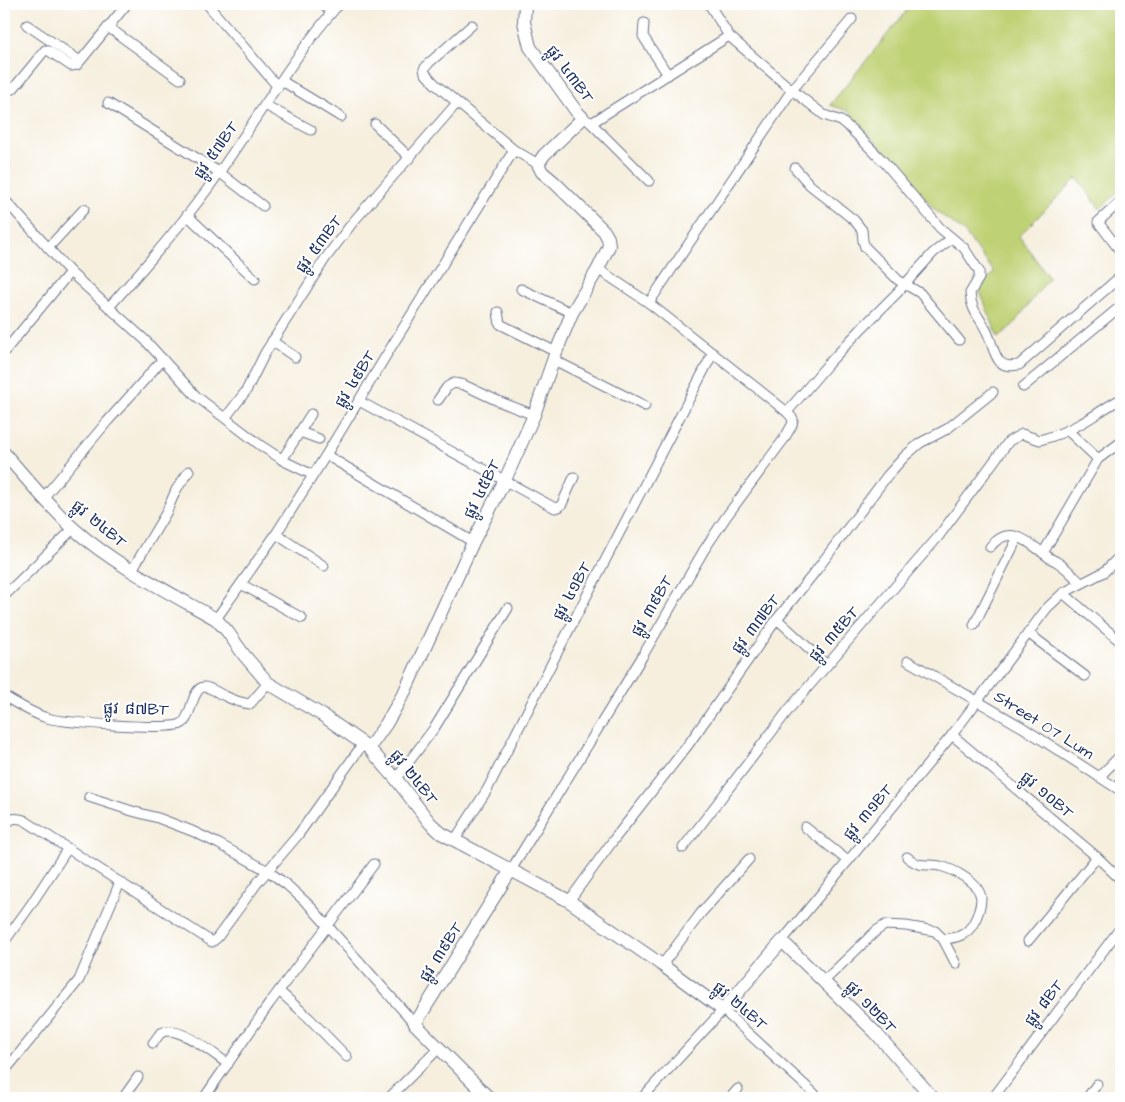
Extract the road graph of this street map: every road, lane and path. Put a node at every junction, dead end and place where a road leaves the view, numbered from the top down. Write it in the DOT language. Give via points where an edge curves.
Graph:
graph roads {
  1 [pos="127,4"];
  2 [pos="207,4"];
  3 [pos="323,4"];
  4 [pos="339,4"];
  5 [pos="525,4"];
  6 [pos="709,4"];
  7 [pos="331,13"];
  8 [pos="852,18"];
  9 [pos="644,23"];
  10 [pos="27,25"];
  11 [pos="472,25"];
  12 [pos="108,27"];
  13 [pos="729,36"];
  14 [pos="80,61"];
  15 [pos="668,75"];
  16 [pos="180,80"];
  17 [pos="280,84"];
  18 [pos="13,89"];
  19 [pos="792,90"];
  20 [pos="457,102"];
  21 [pos="108,103"];
  22 [pos="265,105"];
  23 [pos="341,117"];
  24 [pos="588,120"];
  25 [pos="375,124"];
  26 [pos="311,130"];
  27 [pos="514,150"];
  28 [pos="410,158"];
  29 [pos="538,164"];
  30 [pos="795,168"];
  31 [pos="219,172"];
  32 [pos="649,181"];
  33 [pos="4,199"];
  34 [pos="1121,200"];
  35 [pos="263,206"];
  36 [pos="84,210"];
  37 [pos="187,215"];
  38 [pos="952,238"];
  39 [pos="48,248"];
  40 [pos="1121,252"];
  41 [pos="598,269"];
  42 [pos="70,272"];
  43 [pos="1121,276"];
  44 [pos="255,279"];
  45 [pos="905,285"];
  46 [pos="521,289"];
  47 [pos="648,303"];
  48 [pos="1121,306"];
  49 [pos="109,307"];
  50 [pos="498,312"];
  51 [pos="572,314"];
  52 [pos="960,340"];
  53 [pos="272,341"];
  54 [pos="4,352"];
  55 [pos="713,354"];
  56 [pos="555,356"];
  57 [pos="295,357"];
  58 [pos="163,359"];
  59 [pos="1023,387"];
  60 [pos="993,392"];
  61 [pos="438,400"];
  62 [pos="359,401"];
  63 [pos="1118,401"];
  64 [pos="645,406"];
  65 [pos="1121,411"];
  66 [pos="787,412"];
  67 [pos="311,414"];
  68 [pos="534,415"];
  69 [pos="226,417"];
  70 [pos="1067,430"];
  71 [pos="300,432"];
  72 [pos="319,439"];
  73 [pos="1121,442"];
  74 [pos="4,453"];
  75 [pos="326,455"];
  76 [pos="1098,459"];
  77 [pos="282,460"];
  78 [pos="189,471"];
  79 [pos="313,475"];
  80 [pos="574,477"];
  81 [pos="505,480"];
  82 [pos="44,497"];
  83 [pos="74,528"];
  84 [pos="276,534"];
  85 [pos="1018,537"];
  86 [pos="473,542"];
  87 [pos="990,547"];
  88 [pos="1043,553"];
  89 [pos="1121,555"];
  90 [pos="324,566"];
  91 [pos="132,570"];
  92 [pos="1081,583"];
  93 [pos="241,584"];
  94 [pos="1064,593"];
  95 [pos="4,596"];
  96 [pos="508,608"];
  97 [pos="302,618"];
  98 [pos="216,619"];
  99 [pos="777,620"];
  100 [pos="974,624"];
  101 [pos="1028,633"];
  102 [pos="1121,642"];
  103 [pos="908,661"];
  104 [pos="827,665"];
  105 [pos="1085,676"];
  106 [pos="268,682"];
  107 [pos="4,696"];
  108 [pos="977,701"];
  109 [pos="952,735"];
  110 [pos="366,746"];
  111 [pos="1121,755"];
  112 [pos="1099,777"];
  113 [pos="396,779"];
  114 [pos="1121,791"];
  115 [pos="89,797"];
  116 [pos="6,823"];
  117 [pos="805,827"];
  118 [pos="454,841"];
  119 [pos="68,848"];
  120 [pos="684,848"];
  121 [pos="907,857"];
  122 [pos="1097,857"];
  123 [pos="749,859"];
  124 [pos="848,861"];
  125 [pos="374,864"];
  126 [pos="511,870"];
  127 [pos="268,872"];
  128 [pos="1121,880"];
  129 [pos="120,882"];
  130 [pos="569,902"];
  131 [pos="326,926"];
  132 [pos="1121,927"];
  133 [pos="943,939"];
  134 [pos="782,941"];
  135 [pos="1028,941"];
  136 [pos="4,942"];
  137 [pos="956,964"];
  138 [pos="662,965"];
  139 [pos="823,982"];
  140 [pos="279,991"];
  141 [pos="722,1010"];
  142 [pos="415,1024"];
  143 [pos="153,1043"];
  144 [pos="439,1048"];
  145 [pos="347,1057"];
  146 [pos="228,1064"];
  147 [pos="4,1072"];
  148 [pos="138,1077"];
  149 [pos="1097,1084"];
  150 [pos="738,1089"];
  151 [pos="123,1098"];
  152 [pos="204,1098"];
  153 [pos="389,1098"];
  154 [pos="488,1098"];
  155 [pos="642,1098"];
  156 [pos="730,1098"];
  157 [pos="819,1098"];
  158 [pos="933,1098"];
  159 [pos="993,1098"];
  160 [pos="1087,1098"];
  1 -- 12 [label="street"];
  2 -- 17 [label="street"];
  3 -- 7 [label="street"];
  4 -- 7 [label="street, ផ្លូវ ៥៧BT"];
  5 -- 24 [label="street, ផ្លូវ ៤៣BT" via="524,22 530,47 576,111"];
  6 -- 13 [label="street"];
  7 -- 17 [label="street, ផ្លូវ ៥៧BT"];
  8 -- 19 [label="street"];
  9 -- 15 [label="street" via="643,36"];
  10 -- 14 [label="street"];
  11 -- 20 [label="street" via="424,69 435,84"];
  12 -- 14 [label="street"];
  12 -- 16 [label="street"];
  13 -- 15 [label="street"];
  13 -- 19 [label="street"];
  14 -- 18 [label="street" via="71,66 45,50"];
  15 -- 24 [label="street"];
  17 -- 22 [label="street, ផ្លូវ ៥៧BT"];
  17 -- 23 [label="street"];
  19 -- 38 [label="street" via="824,115 841,121 858,135"];
  19 -- 47 [label="street"];
  20 -- 27 [label="street"];
  20 -- 28 [label="street, ផ្លូវ ៥៣BT"];
  21 -- 31 [label="street"];
  22 -- 26 [label="street"];
  22 -- 31 [label="street, ផ្លូវ ៥៧BT"];
  24 -- 29 [label="street, ផ្លូវ ៤៣BT" via="544,155"];
  24 -- 32 [label="street"];
  25 -- 28 [label="street"];
  27 -- 29 [label="street"];
  27 -- 62 [label="street, ផ្លូវ ៤៩BT"];
  28 -- 53 [label="street, ផ្លូវ ៥៣BT" via="325,259"];
  29 -- 41 [label="street, ផ្លូវ ៤៥BT" via="542,172 604,231 609,246"];
  30 -- 45 [label="street" via="810,185 854,220 862,230 865,247"];
  31 -- 35 [label="street"];
  31 -- 37 [label="street, ផ្លូវ ៥៧BT"];
  33 -- 39 [label="street"];
  34 -- 40 [label="street" via="1098,222"];
  36 -- 39 [label="street"];
  37 -- 44 [label="street"];
  37 -- 49 [label="street, ផ្លូវ ៥៧BT"];
  38 -- 43 [label="street" via="964,248 979,271 979,278 970,293 973,310 1001,362 1009,367 1019,365"];
  38 -- 45 [label="street" via="933,253"];
  39 -- 42 [label="street"];
  41 -- 47 [label="street"];
  41 -- 51 [label="street, ផ្លូវ ៤៥BT"];
  42 -- 49 [label="street"];
  42 -- 54 [label="street"];
  45 -- 52 [label="street" via="920,293"];
  45 -- 66 [label="street" via="828,364"];
  46 -- 51 [label="street"];
  47 -- 55 [label="street"];
  48 -- 59 [label="street"];
  49 -- 58 [label="street"];
  50 -- 56 [label="street" via="500,324"];
  51 -- 56 [label="street, ផ្លូវ ៤៥BT"];
  53 -- 57 [label="street"];
  53 -- 69 [label="street, ផ្លូវ ៥៣BT" via="246,391"];
  55 -- 66 [label="street"];
  55 -- 118 [label="street, ផ្លូវ ៤១BT" via="487,790"];
  56 -- 64 [label="street"];
  56 -- 68 [label="street, ផ្លូវ ៤៥BT"];
  58 -- 69 [label="street" via="196,396"];
  58 -- 82 [label="street"];
  60 -- 99 [label="street, ផ្លូវ ៣៧BT" via="961,419 920,443 905,456"];
  61 -- 68 [label="street" via="454,383"];
  62 -- 75 [label="street, ផ្លូវ ៤៩BT"];
  62 -- 81 [label="street"];
  63 -- 65 [label="street"];
  63 -- 70 [label="street"];
  66 -- 126 [label="street, ផ្លូវ ៣៩BT" via="792,426 784,440 704,550"];
  67 -- 71 [label="street"];
  68 -- 81 [label="street, ផ្លូវ ៤៥BT"];
  69 -- 77 [label="street"];
  70 -- 76 [label="street"];
  70 -- 104 [label="street, ផ្លូវ ៣៥BT" via="1040,440 1022,434 1009,441 938,537"];
  71 -- 72 [label="street"];
  71 -- 77 [label="street"];
  73 -- 76 [label="street"];
  74 -- 82 [label="street, ផ្លូវ ២៤BT"];
  75 -- 79 [label="street, ផ្លូវ ៤៩BT"];
  75 -- 86 [label="street"];
  76 -- 88 [label="street"];
  77 -- 79 [label="street"];
  78 -- 91 [label="street"];
  79 -- 84 [label="street, ផ្លូវ ៤៩BT"];
  80 -- 81 [label="street" via="558,508"];
  81 -- 86 [label="street, ផ្លូវ ៤៥BT"];
  82 -- 83 [label="street, ផ្លូវ ២៤BT"];
  83 -- 91 [label="street, ផ្លូវ ២៤BT"];
  83 -- 95 [label="street"];
  84 -- 90 [label="street"];
  84 -- 93 [label="street, ផ្លូវ ៤៩BT"];
  85 -- 87 [label="street" via="1006,536"];
  85 -- 88 [label="street"];
  85 -- 100 [label="street"];
  86 -- 110 [label="street, ផ្លូវ ៤៥BT" via="405,691 386,724"];
  88 -- 92 [label="street"];
  89 -- 92 [label="street, ផ្លូវ ៣១BT" via="1104,572"];
  91 -- 98 [label="street, ផ្លូវ ២៤BT"];
  92 -- 94 [label="street, ផ្លូវ ៣១BT"];
  93 -- 97 [label="street"];
  93 -- 98 [label="street, ផ្លូវ ៤៩BT"];
  94 -- 101 [label="street, ផ្លូវ ៣១BT" via="1047,608"];
  94 -- 102 [label="street"];
  96 -- 113 [label="street" via="435,727"];
  98 -- 106 [label="street, ផ្លូវ ២៤BT"];
  99 -- 104 [label="street"];
  99 -- 130 [label="street, ផ្លូវ ៣៧BT" via="688,745"];
  101 -- 105 [label="street"];
  101 -- 108 [label="street, ផ្លូវ ៣១BT"];
  103 -- 108 [label="street, Street 07 Lum"];
  104 -- 120 [label="street, ផ្លូវ ៣៥BT" via="790,708"];
  106 -- 107 [label="street, ផ្លូវ ៨៧BT" via="250,704 202,687 185,721 157,727 46,718"];
  106 -- 110 [label="street, ផ្លូវ ២៤BT"];
  108 -- 109 [label="street, ផ្លូវ ៣១BT"];
  108 -- 112 [label="street, Street 07 Lum"];
  109 -- 122 [label="street, ផ្លូវ ១០BT"];
  109 -- 124 [label="street, ផ្លូវ ៣១BT"];
  110 -- 113 [label="street, ផ្លូវ ២៤BT"];
  110 -- 127 [label="street"];
  111 -- 112 [label="street"];
  112 -- 114 [label="street, Street 07 Lum"];
  113 -- 118 [label="street, ផ្លូវ ២៤BT" via="430,824"];
  115 -- 127 [label="street" via="192,831"];
  116 -- 119 [label="street" via="16,817 24,820"];
  117 -- 124 [label="street"];
  118 -- 126 [label="street, ផ្លូវ ២៤BT"];
  119 -- 129 [label="street"];
  119 -- 136 [label="street"];
  121 -- 133 [label="street" via="922,866 938,866 958,873 978,890 981,899 971,927 963,935"];
  122 -- 128 [label="street, ផ្លូវ ១០BT"];
  122 -- 135 [label="street"];
  123 -- 138 [label="street" via="701,913"];
  124 -- 134 [label="street, ផ្លូវ ៣១BT"];
  125 -- 131 [label="street"];
  126 -- 130 [label="street, ផ្លូវ ២៤BT"];
  126 -- 142 [label="street, ផ្លូវ ៣៩BT"];
  127 -- 129 [label="street" via="212,942"];
  127 -- 131 [label="street" via="309,905"];
  129 -- 147 [label="street" via="79,980"];
  130 -- 138 [label="street, ផ្លូវ ២៤BT"];
  131 -- 140 [label="street"];
  131 -- 142 [label="street"];
  132 -- 159 [label="street, ផ្លូវ ៨BT"];
  133 -- 137 [label="street"];
  133 -- 139 [label="street" via="935,931 885,926"];
  134 -- 139 [label="street, ផ្លូវ ១២BT"];
  134 -- 141 [label="street, ផ្លូវ ៣១BT"];
  138 -- 141 [label="street, ផ្លូវ ២៤BT"];
  139 -- 158 [label="street, ផ្លូវ ១២BT" via="874,1032"];
  140 -- 145 [label="street"];
  140 -- 146 [label="street"];
  141 -- 155 [label="street, ផ្លូវ ៣១BT"];
  141 -- 157 [label="street, ផ្លូវ ២៤BT"];
  142 -- 144 [label="street"];
  143 -- 146 [label="street" via="163,1032 184,1034"];
  144 -- 153 [label="street"];
  144 -- 154 [label="street"];
  146 -- 152 [label="street"];
  148 -- 151 [label="street"];
  149 -- 160 [label="street"];
  150 -- 156 [label="street"];
}
